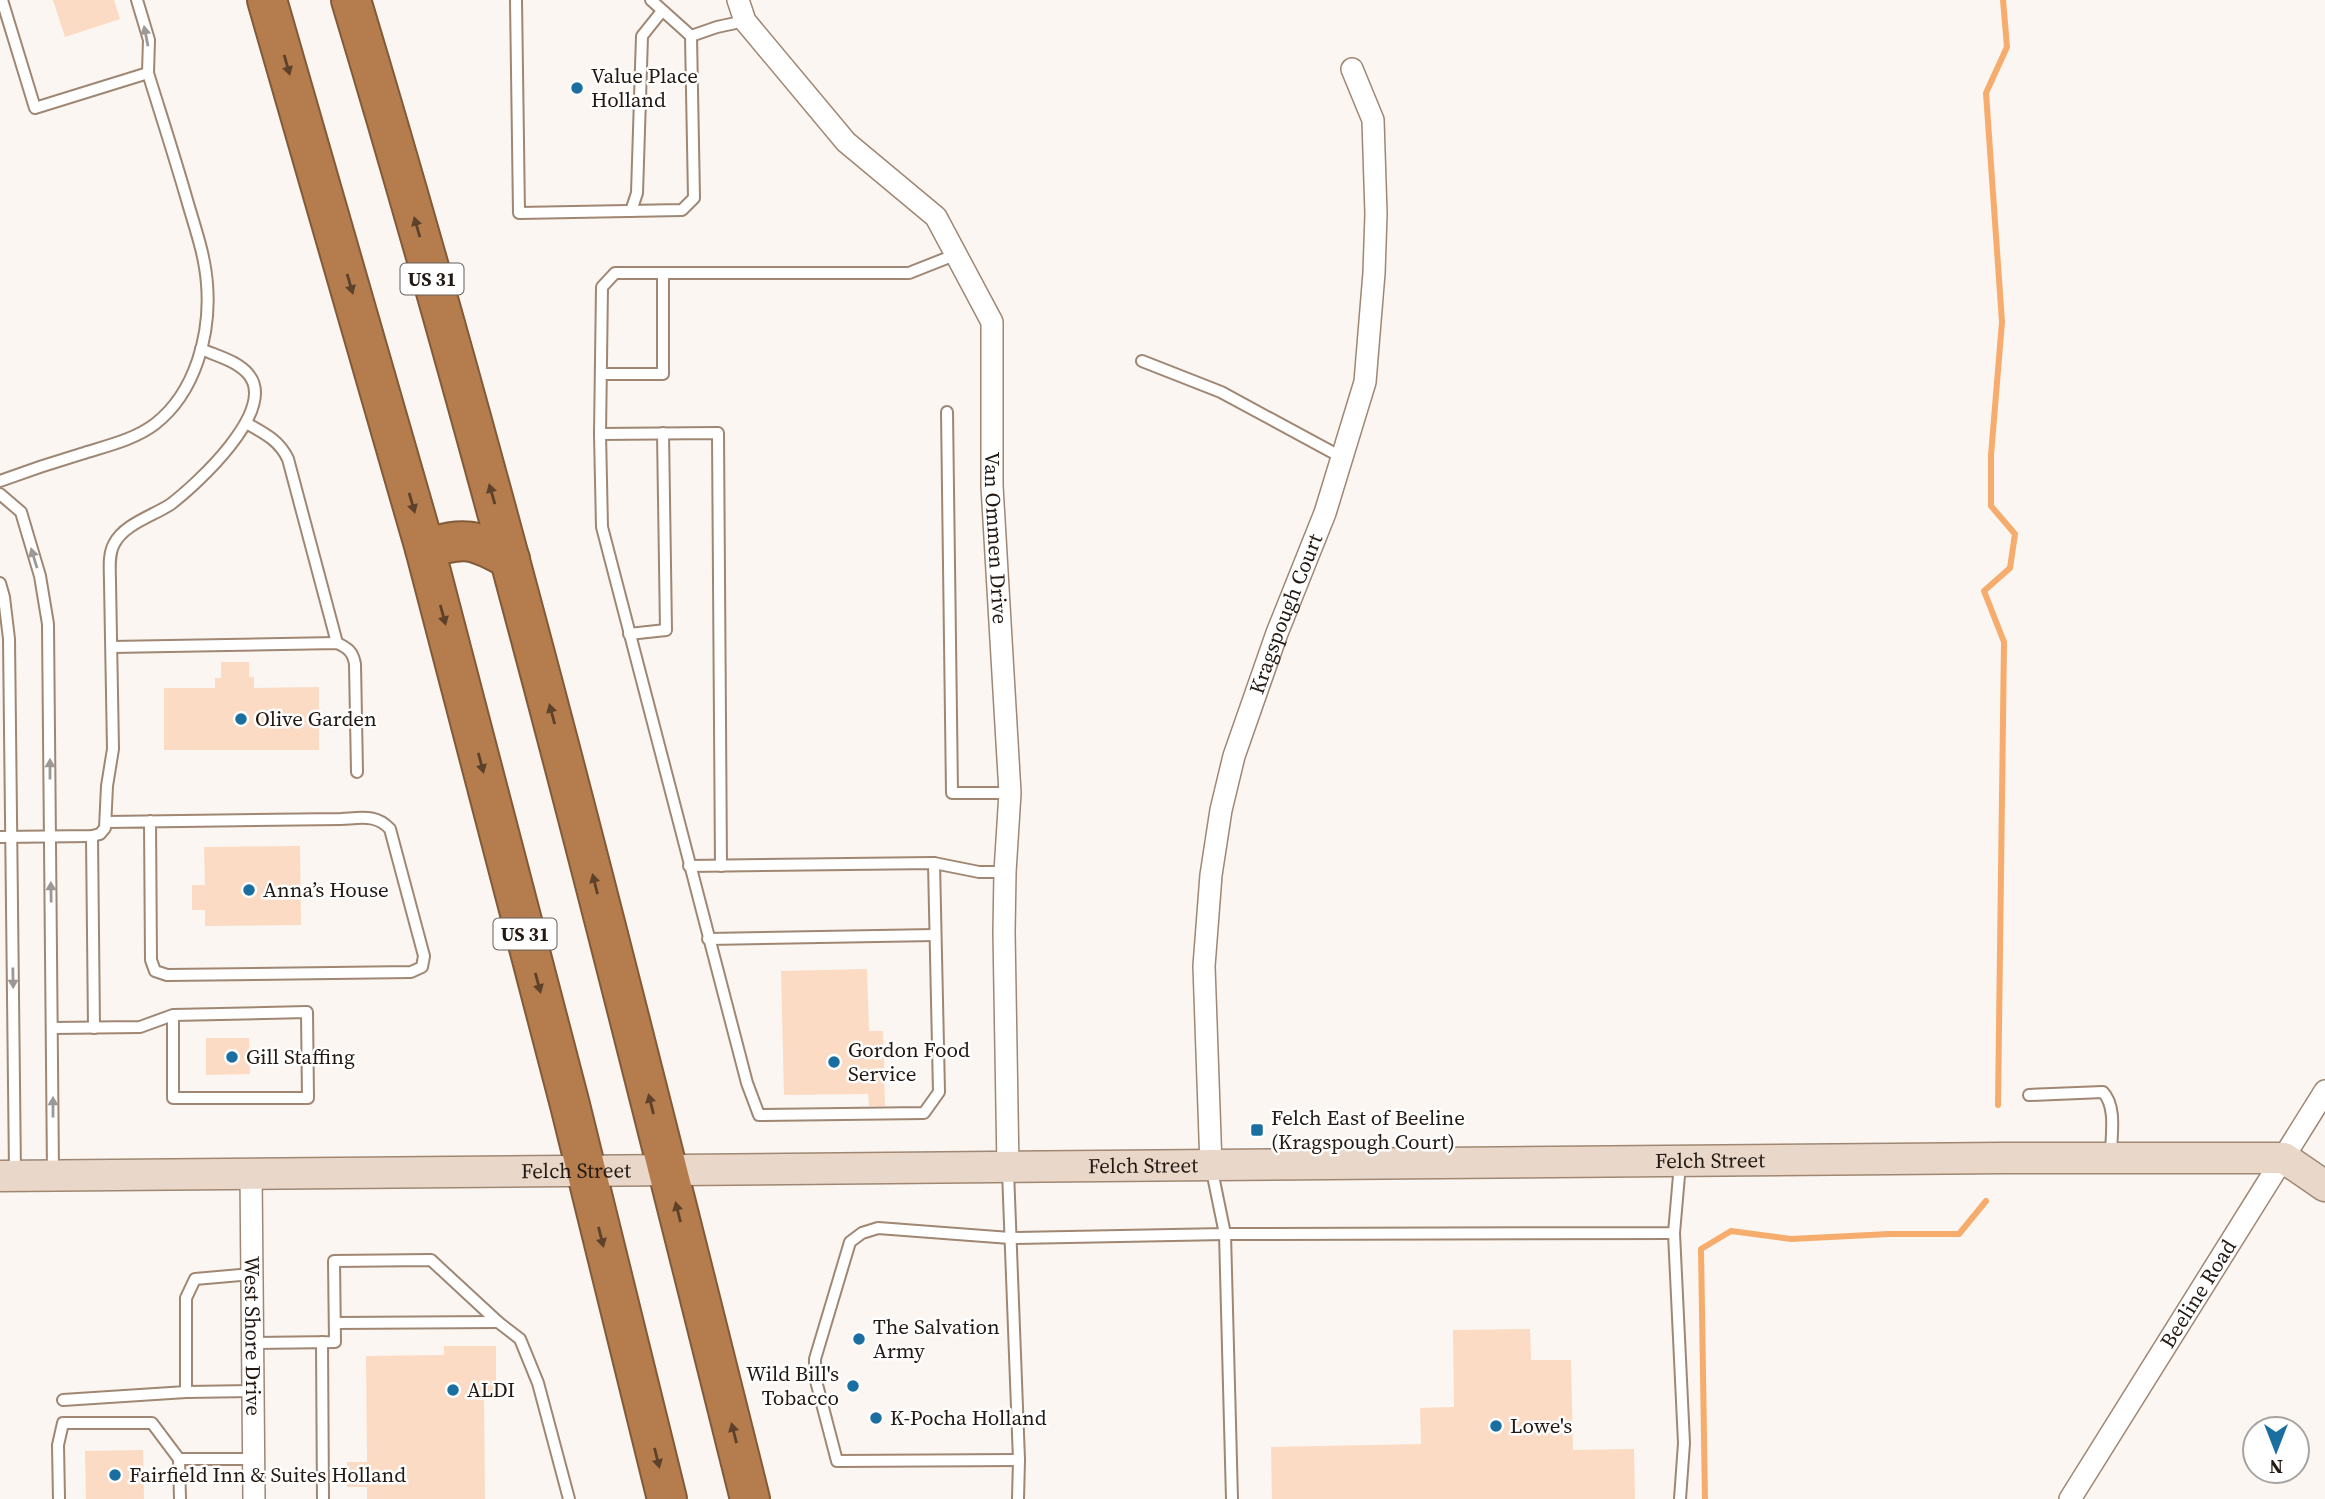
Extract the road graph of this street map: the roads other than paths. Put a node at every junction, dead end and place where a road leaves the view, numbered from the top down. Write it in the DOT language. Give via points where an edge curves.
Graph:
graph roads {
  1 [pos="2,0"];
  2 [pos="137,0"];
  3 [pos="267,0"];
  4 [pos="351,0"];
  5 [pos="516,0"];
  6 [pos="650,0"];
  7 [pos="738,0"];
  8 [pos="662,10"];
  9 [pos="745,21"];
  10 [pos="691,36"];
  11 [pos="1352,69"];
  12 [pos="148,73"];
  13 [pos="631,211"];
  14 [pos="957,254"];
  15 [pos="663,273"];
  16 [pos="201,349"];
  17 [pos="1142,361"];
  18 [pos="601,374"];
  19 [pos="947,412"];
  20 [pos="246,423"];
  21 [pos="663,433"];
  22 [pos="600,435"];
  23 [pos="1343,458"];
  24 [pos="0,481"];
  25 [pos="0,494"];
  26 [pos="425,548"];
  27 [pos="510,559"];
  28 [pos="0,583"];
  29 [pos="629,634"];
  30 [pos="337,643"];
  31 [pos="112,647"];
  32 [pos="357,772"];
  33 [pos="1010,793"];
  34 [pos="150,821"];
  35 [pos="107,822"];
  36 [pos="92,836"];
  37 [pos="6,837"];
  38 [pos="51,837"];
  39 [pos="934,863"];
  40 [pos="689,866"];
  41 [pos="721,866"];
  42 [pos="1004,872"];
  43 [pos="935,935"];
  44 [pos="708,939"];
  45 [pos="173,1015"];
  46 [pos="53,1028"];
  47 [pos="94,1028"];
  48 [pos="2325,1091"];
  49 [pos="2029,1095"];
  50 [pos="2111,1158"];
  51 [pos="2284,1158"];
  52 [pos="1680,1161"];
  53 [pos="1211,1166"];
  54 [pos="1008,1168"];
  55 [pos="668,1170"];
  56 [pos="585,1171"];
  57 [pos="251,1173"];
  58 [pos="53,1175"];
  59 [pos="7,1176"];
  60 [pos="2325,1186"];
  61 [pos="1674,1233"];
  62 [pos="1225,1234"];
  63 [pos="1010,1238"];
  64 [pos="252,1274"];
  65 [pos="334,1322"];
  66 [pos="498,1322"];
  67 [pos="322,1342"];
  68 [pos="252,1343"];
  69 [pos="253,1391"];
  70 [pos="186,1392"];
  71 [pos="63,1400"];
  72 [pos="254,1459"];
  73 [pos="179,1460"];
  74 [pos="1019,1460"];
  75 [pos="59,1499"];
  76 [pos="180,1499"];
  77 [pos="254,1499"];
  78 [pos="323,1499"];
  79 [pos="569,1499"];
  80 [pos="667,1499"];
  81 [pos="750,1499"];
  82 [pos="1018,1499"];
  83 [pos="1232,1499"];
  84 [pos="1680,1499"];
  85 [pos="2070,1499"];
  1 -- 12 [label="lane" via="35,108"];
  12 -- 2 [label="lane, one-way" via="149,40"];
  3 -- 26 [label="highway, US 31, one-way"];
  27 -- 4 [label="highway, US 31, one-way"];
  5 -- 13 [label="lane" via="519,213"];
  6 -- 8 [label="lane"];
  7 -- 9 [label="street, Van Ommen Drive"];
  8 -- 10 [label="lane"];
  8 -- 13 [label="lane" via="642,36 637,193"];
  9 -- 10 [label="lane"];
  9 -- 14 [label="street, Van Ommen Drive" via="846,142 936,217"];
  10 -- 13 [label="lane" via="694,198 682,210"];
  11 -- 23 [label="street, Kragspough Court" via="1373,120 1376,214 1365,382"];
  12 -- 16 [label="lane" via="205,264 206,327"];
  14 -- 15 [label="lane" via="908,273"];
  14 -- 33 [label="street, Van Ommen Drive" via="992,322 992,486"];
  15 -- 18 [label="lane" via="615,273 602,287"];
  15 -- 18 [label="lane" via="663,374"];
  16 -- 20 [label="lane" via="248,373 255,397"];
  16 -- 24 [label="lane" via="184,390 155,424 135,436"];
  17 -- 23 [label="lane" via="1221,392"];
  18 -- 22 [label="lane"];
  19 -- 33 [label="lane" via="952,793"];
  20 -- 30 [label="lane" via="282,446 288,459"];
  20 -- 31 [label="lane" via="190,488 114,543"];
  21 -- 22 [label="lane"];
  21 -- 29 [label="lane" via="666,630"];
  21 -- 41 [label="lane" via="718,433"];
  22 -- 29 [label="lane" via="603,527"];
  23 -- 53 [label="street, Kragspough Court" via="1234,756 1221,810 1204,966"];
  38 -- 25 [label="lane, one-way" via="46,602 21,512"];
  26 -- 27 [label="highway" via="466,540"];
  26 -- 56 [label="highway, US 31, one-way"];
  55 -- 27 [label="highway, US 31, one-way"];
  28 -- 37 [label="lane" via="9,639"];
  29 -- 40 [label="lane"];
  30 -- 31 [label="lane"];
  30 -- 32 [label="lane" via="353,654 355,664"];
  31 -- 35 [label="lane" via="113,749"];
  33 -- 42 [label="street, Van Ommen Drive"];
  34 -- 34 [label="lane" via="383,821 390,830 424,956 422,967 411,972 356,973 167,975 155,971 151,960"];
  34 -- 35 [label="lane"];
  35 -- 36 [label="lane" via="100,834"];
  36 -- 38 [label="lane"];
  36 -- 47 [label="lane"];
  37 -- 38 [label="lane"];
  37 -- 59 [label="lane, one-way"];
  46 -- 38 [label="lane, one-way"];
  39 -- 41 [label="lane"];
  39 -- 42 [label="lane"];
  39 -- 43 [label="lane"];
  40 -- 41 [label="lane"];
  40 -- 44 [label="lane"];
  42 -- 54 [label="street, Van Ommen Drive"];
  43 -- 44 [label="lane"];
  43 -- 44 [label="lane" via="939,1092 924,1113 883,1114 760,1115"];
  45 -- 45 [label="lane" via="307,1012 308,1098 173,1098"];
  45 -- 47 [label="lane" via="139,1027"];
  46 -- 47 [label="lane"];
  58 -- 46 [label="lane, one-way"];
  48 -- 51 [label="street, Beeline Road"];
  49 -- 50 [label="lane" via="2104,1091 2111,1108"];
  50 -- 51 [label="street, Felch Street"];
  50 -- 52 [label="street, Felch Street"];
  51 -- 60 [label="street"];
  51 -- 85 [label="street, Beeline Road"];
  52 -- 53 [label="street, Felch Street"];
  52 -- 61 [label="lane"];
  53 -- 54 [label="street, Felch Street"];
  53 -- 62 [label="lane"];
  54 -- 55 [label="street, Felch Street"];
  54 -- 63 [label="lane"];
  55 -- 56 [label="street, Felch Street"];
  81 -- 55 [label="highway, US 31, one-way"];
  56 -- 57 [label="street, Felch Street"];
  56 -- 80 [label="highway, US 31, one-way"];
  57 -- 58 [label="street, Felch Street"];
  57 -- 64 [label="street, West Shore Drive"];
  58 -- 59 [label="street, Felch Street"];
  61 -- 62 [label="lane"];
  61 -- 84 [label="lane" via="1684,1443"];
  62 -- 63 [label="lane"];
  62 -- 83 [label="lane"];
  63 -- 74 [label="lane"];
  63 -- 74 [label="lane" via="878,1228 862,1233 850,1242 815,1359 815,1377 837,1461"];
  64 -- 68 [label="street, West Shore Drive"];
  64 -- 70 [label="lane" via="195,1279 187,1298"];
  65 -- 66 [label="lane"];
  65 -- 66 [label="lane" via="334,1261 417,1260 430,1260"];
  65 -- 67 [label="lane" via="335,1342"];
  66 -- 79 [label="lane" via="520,1339 538,1383"];
  67 -- 68 [label="lane"];
  67 -- 78 [label="lane"];
  68 -- 69 [label="street, West Shore Drive"];
  69 -- 70 [label="lane"];
  69 -- 72 [label="street, West Shore Drive"];
  70 -- 71 [label="lane"];
  72 -- 73 [label="lane"];
  72 -- 77 [label="street, West Shore Drive"];
  73 -- 75 [label="lane" via="152,1423 63,1423 58,1445"];
  73 -- 76 [label="lane"];
  74 -- 82 [label="lane"];
}
